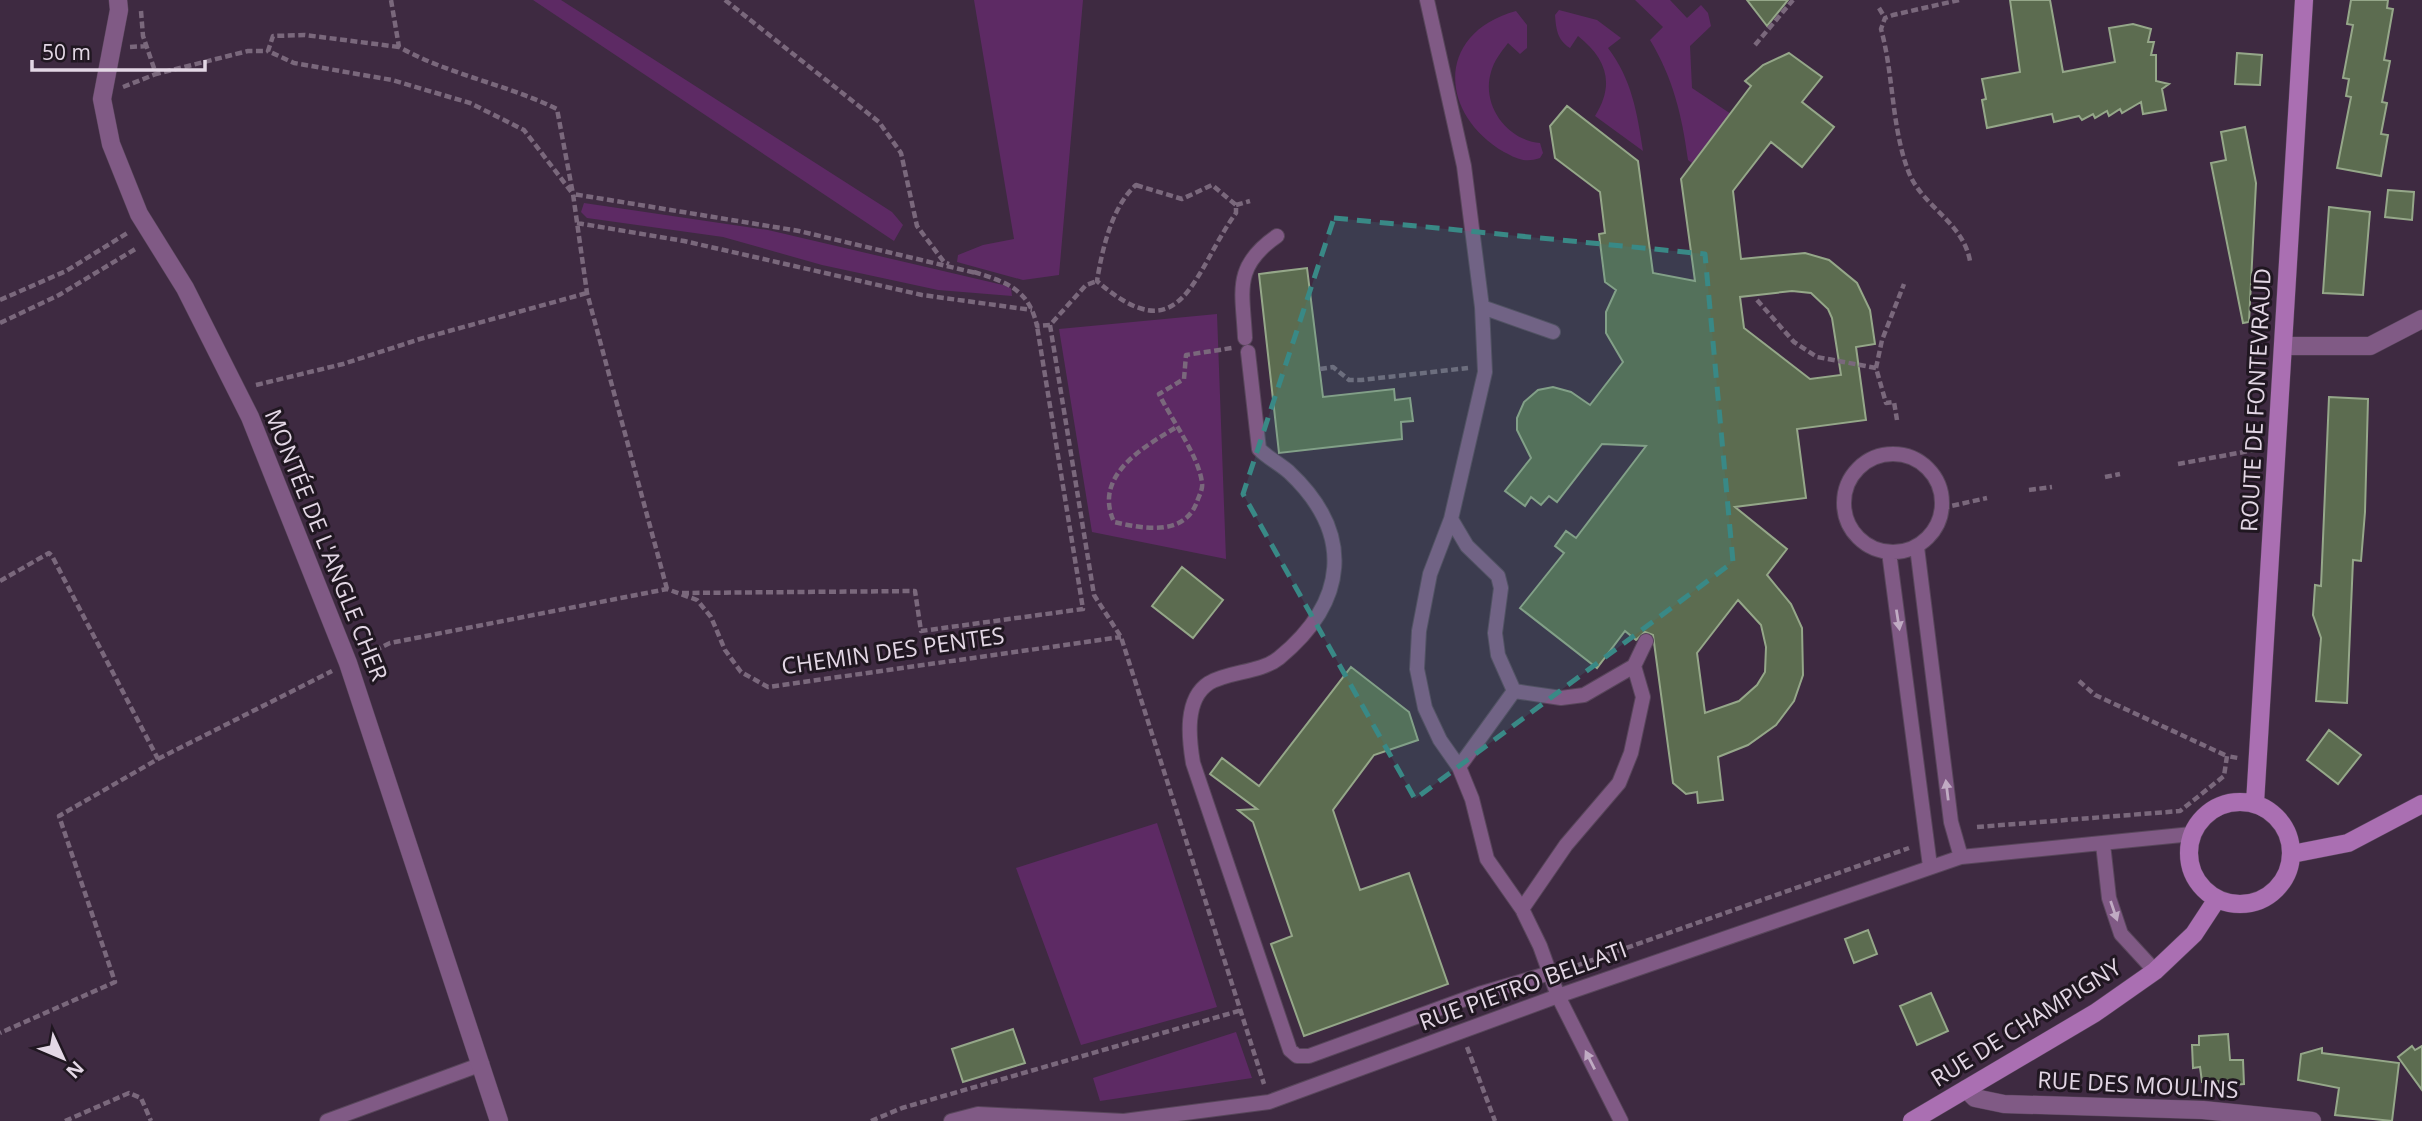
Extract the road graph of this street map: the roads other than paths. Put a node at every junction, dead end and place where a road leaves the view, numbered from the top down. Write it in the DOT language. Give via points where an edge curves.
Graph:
graph roads {
  1 [pos="118,0"];
  2 [pos="1427,0"];
  3 [pos="2304,0"];
  4 [pos="1277,236"];
  5 [pos="1482,307"];
  6 [pos="2422,319"];
  7 [pos="1553,332"];
  8 [pos="2284,346"];
  9 [pos="1451,519"];
  10 [pos="1917,547"];
  11 [pos="1889,552"];
  12 [pos="1646,641"];
  13 [pos="1634,666"];
  14 [pos="1514,691"];
  15 [pos="1459,767"];
  16 [pos="2255,803"];
  17 [pos="2422,804"];
  18 [pos="2192,834"];
  19 [pos="2103,844"];
  20 [pos="2292,854"];
  21 [pos="1961,857"];
  22 [pos="1930,866"];
  23 [pos="2217,899"];
  24 [pos="1522,909"];
  25 [pos="2155,971"];
  26 [pos="1550,974"];
  27 [pos="1558,996"];
  28 [pos="482,1064"];
  29 [pos="1966,1089"];
  30 [pos="327,1121"];
  31 [pos="499,1121"];
  32 [pos="951,1121"];
  33 [pos="1622,1121"];
  34 [pos="1912,1121"];
  35 [pos="2312,1121"];
  1 -- 28 [label="street, MONTÉE DE L'ANGLE CHER" via="102,99 111,144 144,222 185,288 250,417 348,663"];
  2 -- 5 [label="lane" via="1464,166"];
  3 -- 8 [label="street, ROUTE DE FONTEVRAUD"];
  4 -- 26 [label="lane" via="1261,247 1246,271 1240,300 1259,449 1287,470 1309,497 1334,542 1337,567 1330,593 1278,659 1209,684 1194,701 1188,734 1193,763 1290,1050 1308,1056 1479,994"];
  5 -- 7 [label="lane"];
  5 -- 9 [label="lane" via="1485,372"];
  6 -- 8 [label="street" via="2370,346"];
  8 -- 16 [label="street, ROUTE DE FONTEVRAUD"];
  9 -- 14 [label="lane" via="1467,546 1498,576 1498,655"];
  9 -- 15 [label="lane" via="1430,574 1417,669 1425,708"];
  10 -- 11 [label="lane"];
  10 -- 11 [label="lane" via="1940,520 1940,486 1922,463 1907,455 1877,456 1852,475 1844,507 1858,538"];
  21 -- 10 [label="lane, one-way" via="1951,822"];
  11 -- 22 [label="lane, one-way"];
  12 -- 13 [label="lane"];
  13 -- 14 [label="lane" via="1584,695 1561,698"];
  13 -- 24 [label="lane" via="1643,697 1631,754 1619,783 1566,845"];
  14 -- 15 [label="lane"];
  15 -- 24 [label="lane" via="1487,859"];
  16 -- 18 [label="street" via="2240,801 2211,810"];
  16 -- 20 [label="street" via="2282,823"];
  17 -- 20 [label="street" via="2348,843"];
  18 -- 19 [label="lane, RUE PIETRO BELLATI"];
  18 -- 23 [label="street" via="2188,853 2192,872 2202,888"];
  19 -- 21 [label="lane, RUE PIETRO BELLATI"];
  19 -- 25 [label="lane, one-way" via="2109,898 2121,934"];
  20 -- 23 [label="street" via="2287,875 2266,897 2237,905"];
  21 -- 22 [label="lane, RUE PIETRO BELLATI"];
  22 -- 27 [label="lane, RUE PIETRO BELLATI"];
  23 -- 25 [label="street, RUE DE CHAMPIGNY" via="2194,934"];
  24 -- 26 [label="lane"];
  25 -- 29 [label="street, RUE DE CHAMPIGNY" via="2095,1013"];
  26 -- 27 [label="lane"];
  27 -- 32 [label="lane, RUE PIETRO BELLATI" via="1269,1102 1124,1121 978,1114"];
  33 -- 27 [label="lane, one-way"];
  28 -- 30 [label="lane"];
  28 -- 31 [label="street, MONTÉE DE L'ANGLE CHER"];
  29 -- 34 [label="street, RUE DE CHAMPIGNY"];
  29 -- 35 [label="street, RUE DES MOULINS" via="1975,1098 2004,1104 2203,1111"];
}
